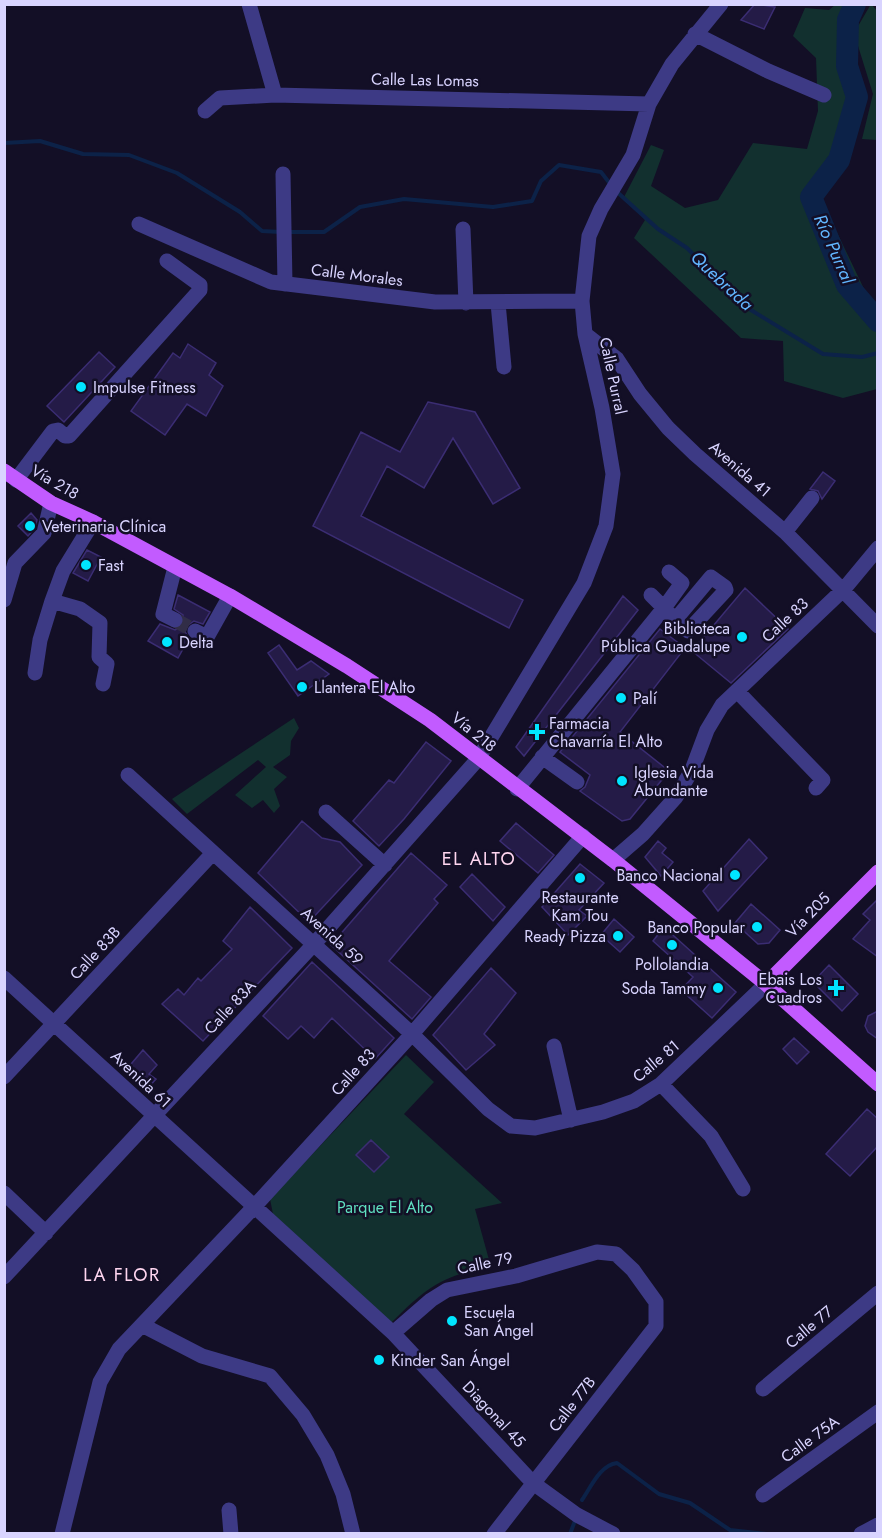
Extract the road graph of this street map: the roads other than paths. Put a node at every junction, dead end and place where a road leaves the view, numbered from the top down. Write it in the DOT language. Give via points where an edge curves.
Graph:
graph roads {
  1 [pos="249,4"];
  2 [pos="721,4"];
  3 [pos="695,34"];
  4 [pos="275,94"];
  5 [pos="824,95"];
  6 [pos="649,104"];
  7 [pos="206,111"];
  8 [pos="283,174"];
  9 [pos="140,224"];
  10 [pos="463,229"];
  11 [pos="167,261"];
  12 [pos="285,284"];
  13 [pos="582,301"];
  14 [pos="466,303"];
  15 [pos="498,303"];
  16 [pos="585,334"];
  17 [pos="504,367"];
  18 [pos="10,475"];
  19 [pos="812,498"];
  20 [pos="51,503"];
  21 [pos="93,522"];
  22 [pos="786,532"];
  23 [pos="878,548"];
  24 [pos="176,567"];
  25 [pos="669,572"];
  26 [pos="844,589"];
  27 [pos="651,595"];
  28 [pos="230,596"];
  29 [pos="4,600"];
  30 [pos="52,601"];
  31 [pos="664,608"];
  32 [pos="175,620"];
  33 [pos="675,620"];
  34 [pos="878,626"];
  35 [pos="195,631"];
  36 [pos="35,673"];
  37 [pos="103,684"];
  38 [pos="736,691"];
  39 [pos="542,757"];
  40 [pos="478,759"];
  41 [pos="128,775"];
  42 [pos="577,782"];
  43 [pos="816,788"];
  44 [pos="517,789"];
  45 [pos="326,812"];
  46 [pos="583,836"];
  47 [pos="212,854"];
  48 [pos="613,860"];
  49 [pos="385,865"];
  50 [pos="878,872"];
  51 [pos="314,944"];
  52 [pos="4,978"];
  53 [pos="766,984"];
  54 [pos="54,1023"];
  55 [pos="412,1034"];
  56 [pos="554,1046"];
  57 [pos="4,1077"];
  58 [pos="661,1084"];
  59 [pos="878,1084"];
  60 [pos="153,1115"];
  61 [pos="571,1120"];
  62 [pos="511,1126"];
  63 [pos="743,1189"];
  64 [pos="4,1193"];
  65 [pos="253,1208"];
  66 [pos="46,1233"];
  67 [pos="597,1252"];
  68 [pos="4,1277"];
  69 [pos="878,1293"];
  70 [pos="142,1325"];
  71 [pos="393,1333"];
  72 [pos="763,1389"];
  73 [pos="878,1412"];
  74 [pos="533,1483"];
  75 [pos="763,1495"];
  76 [pos="229,1510"];
  77 [pos="878,1525"];
  78 [pos="62,1533"];
  79 [pos="231,1533"];
  80 [pos="354,1533"];
  81 [pos="494,1533"];
  82 [pos="613,1533"];
  83 [pos="861,1533"];
  1 -- 4 [label="street"];
  2 -- 3 [label="street, Calle Purral"];
  3 -- 5 [label="street"];
  3 -- 6 [label="street, Calle Purral"];
  4 -- 6 [label="street, Calle Las Lomas"];
  4 -- 7 [label="street, Calle Las Lomas" via="220,98"];
  6 -- 13 [label="street, Calle Purral" via="633,155 589,236"];
  8 -- 12 [label="street"];
  9 -- 12 [label="street, Calle Morales" via="271,282"];
  10 -- 14 [label="street"];
  11 -- 18 [label="street" via="200,285 200,290 69,436 53,431"];
  12 -- 14 [label="street, Calle Morales"];
  13 -- 15 [label="street, Calle Morales"];
  13 -- 16 [label="street, Calle Purral"];
  14 -- 15 [label="street, Calle Morales"];
  15 -- 17 [label="street"];
  16 -- 22 [label="street, Avenida 41" via="617,359 640,394 695,454"];
  16 -- 40 [label="street, Calle Purral" via="613,474 606,526 584,583"];
  18 -- 20 [label="main road, Vía 218"];
  19 -- 22 [label="street"];
  20 -- 21 [label="main road, Vía 218"];
  20 -- 29 [label="street" via="44,533 15,562"];
  21 -- 24 [label="main road, Vía 218"];
  21 -- 30 [label="street" via="63,571"];
  22 -- 26 [label="street, Avenida 41"];
  23 -- 26 [label="street, Calle 83"];
  24 -- 28 [label="main road, Vía 218"];
  24 -- 32 [label="street" via="163,614"];
  25 -- 31 [label="street" via="682,583"];
  26 -- 34 [label="street, Avenida 41"];
  26 -- 38 [label="street, Calle 83"];
  27 -- 31 [label="street"];
  28 -- 35 [label="street" via="207,637"];
  28 -- 40 [label="main road, Vía 218" via="430,720"];
  30 -- 36 [label="street"];
  30 -- 37 [label="street" via="80,609 100,623 99,657 107,664"];
  31 -- 33 [label="street"];
  31 -- 39 [label="street"];
  38 -- 43 [label="street" via="823,780"];
  38 -- 48 [label="street, Calle 83" via="707,730 692,770 676,797"];
  39 -- 42 [label="street"];
  39 -- 44 [label="street"];
  40 -- 44 [label="main road, Vía 218"];
  40 -- 49 [label="street, Calle 83A"];
  41 -- 47 [label="street, Avenida 59"];
  44 -- 46 [label="main road, Vía 218"];
  45 -- 49 [label="street"];
  46 -- 48 [label="main road, Vía 218"];
  46 -- 55 [label="street, Calle 83"];
  47 -- 51 [label="street, Avenida 59"];
  47 -- 54 [label="street, Calle 83B"];
  48 -- 53 [label="main road, Vía 218"];
  49 -- 51 [label="street, Calle 83A"];
  50 -- 53 [label="main road, Vía 205"];
  51 -- 55 [label="street, Avenida 59"];
  51 -- 60 [label="street, Calle 83A"];
  52 -- 54 [label="street, Avenida 61"];
  53 -- 58 [label="street, Calle 81"];
  53 -- 59 [label="main road, Vía 218"];
  54 -- 57 [label="street, Calle 83B"];
  54 -- 60 [label="street, Avenida 61"];
  55 -- 62 [label="street, Avenida 59" via="488,1109"];
  55 -- 65 [label="street, Calle 83"];
  56 -- 61 [label="street"];
  58 -- 61 [label="street, Calle 81" via="634,1101"];
  58 -- 63 [label="street" via="711,1136"];
  60 -- 65 [label="street, Avenida 61"];
  60 -- 66 [label="street, Calle 83A"];
  61 -- 62 [label="street, Calle 81" via="534,1128"];
  64 -- 66 [label="street"];
  65 -- 70 [label="street, Calle 83"];
  65 -- 71 [label="street, Diagonal 45"];
  66 -- 68 [label="street, Calle 83A"];
  67 -- 71 [label="street, Calle 79" via="516,1276 447,1290"];
  67 -- 74 [label="street, Calle 77B" via="616,1254 633,1270 656,1302 656,1326"];
  69 -- 72 [label="street, Calle 77"];
  70 -- 78 [label="street" via="119,1348 100,1382"];
  70 -- 80 [label="street" via="202,1356 270,1376 303,1415 327,1455"];
  71 -- 74 [label="street, Diagonal 45"];
  73 -- 75 [label="street, Calle 75A"];
  74 -- 81 [label="street, Calle 77B"];
  74 -- 82 [label="street, Diagonal 45" via="577,1515"];
  76 -- 79 [label="street"];
  77 -- 83 [label="street"];
}
